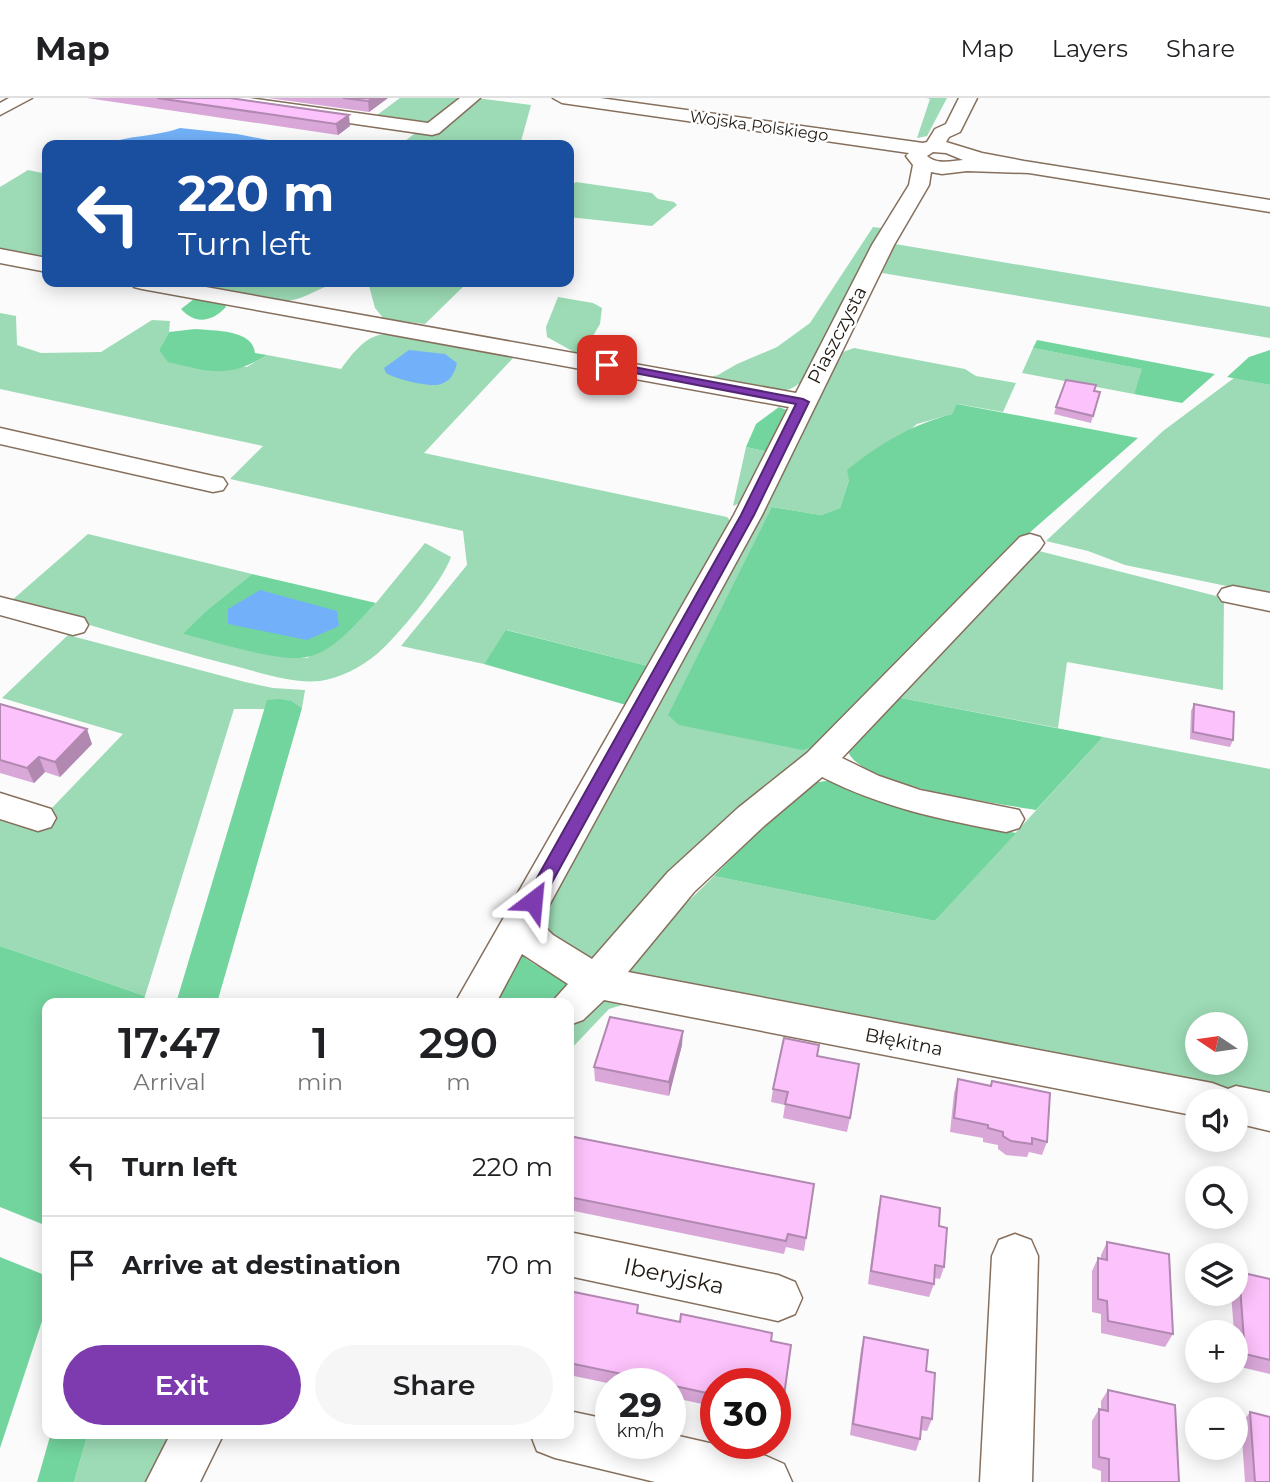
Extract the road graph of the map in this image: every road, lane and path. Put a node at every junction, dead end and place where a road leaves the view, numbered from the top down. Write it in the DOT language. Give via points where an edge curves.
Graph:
graph roads {
  1 [pos="23,98"];
  2 [pos="219,98"];
  3 [pos="341,98"];
  4 [pos="471,98"];
  5 [pos="562,98"];
  6 [pos="968,98"];
  7 [pos="0,110"];
  8 [pos="319,114"];
  9 [pos="953,128"];
  10 [pos="965,157"];
  11 [pos="926,161"];
  12 [pos="1270,206"];
  13 [pos="0,256"];
  14 [pos="42,264"];
  15 [pos="171,287"];
  16 [pos="803,402"];
  17 [pos="0,436"];
  18 [pos="213,484"];
  19 [pos="1030,543"];
  20 [pos="1233,595"];
  21 [pos="1270,602"];
  22 [pos="0,606"];
  23 [pos="73,625"];
  24 [pos="819,761"];
  25 [pos="0,806"];
  26 [pos="38,818"];
  27 [pos="1006,819"];
  28 [pos="519,925"];
  29 [pos="582,995"];
  30 [pos="478,998"];
  31 [pos="1185,1096"];
  32 [pos="1248,1107"];
  33 [pos="1270,1112"];
  34 [pos="574,1255"];
  35 [pos="1016,1256"];
  36 [pos="778,1298"];
  37 [pos="574,1437"];
  38 [pos="195,1439"];
  39 [pos="172,1482"];
  40 [pos="766,1482"];
  41 [pos="1006,1482"];
  1 -- 7 [label="street"];
  2 -- 8 [label="street"];
  3 -- 8 [label="street"];
  4 -- 8 [label="street" via="432,130"];
  5 -- 11 [label="street, Wojska Polskiego" via="873,144"];
  6 -- 9 [label="street, Piaszczysta"];
  9 -- 10 [label="street"];
  9 -- 11 [label="street, Piaszczysta" via="942,133"];
  10 -- 11 [label="street, Wojska Polskiego"];
  10 -- 12 [label="street" via="1005,168 1020,166"];
  11 -- 16 [label="street, Piaszczysta"];
  13 -- 14 [label="street"];
  15 -- 16 [label="street"];
  16 -- 28 [label="street, Piaszczysta" via="748,515"];
  17 -- 18 [label="street"];
  19 -- 24 [label="street"];
  20 -- 21 [label="street"];
  22 -- 23 [label="street"];
  24 -- 27 [label="street" via="916,802"];
  24 -- 29 [label="street" via="681,882"];
  25 -- 26 [label="street"];
  28 -- 29 [label="street"];
  28 -- 30 [label="street, Piaszczysta"];
  29 -- 31 [label="street, Błękitna"];
  32 -- 33 [label="street"];
  34 -- 36 [label="street, Iberyjska"];
  35 -- 41 [label="street"];
  37 -- 40 [label="street"];
  38 -- 39 [label="street"];
}
